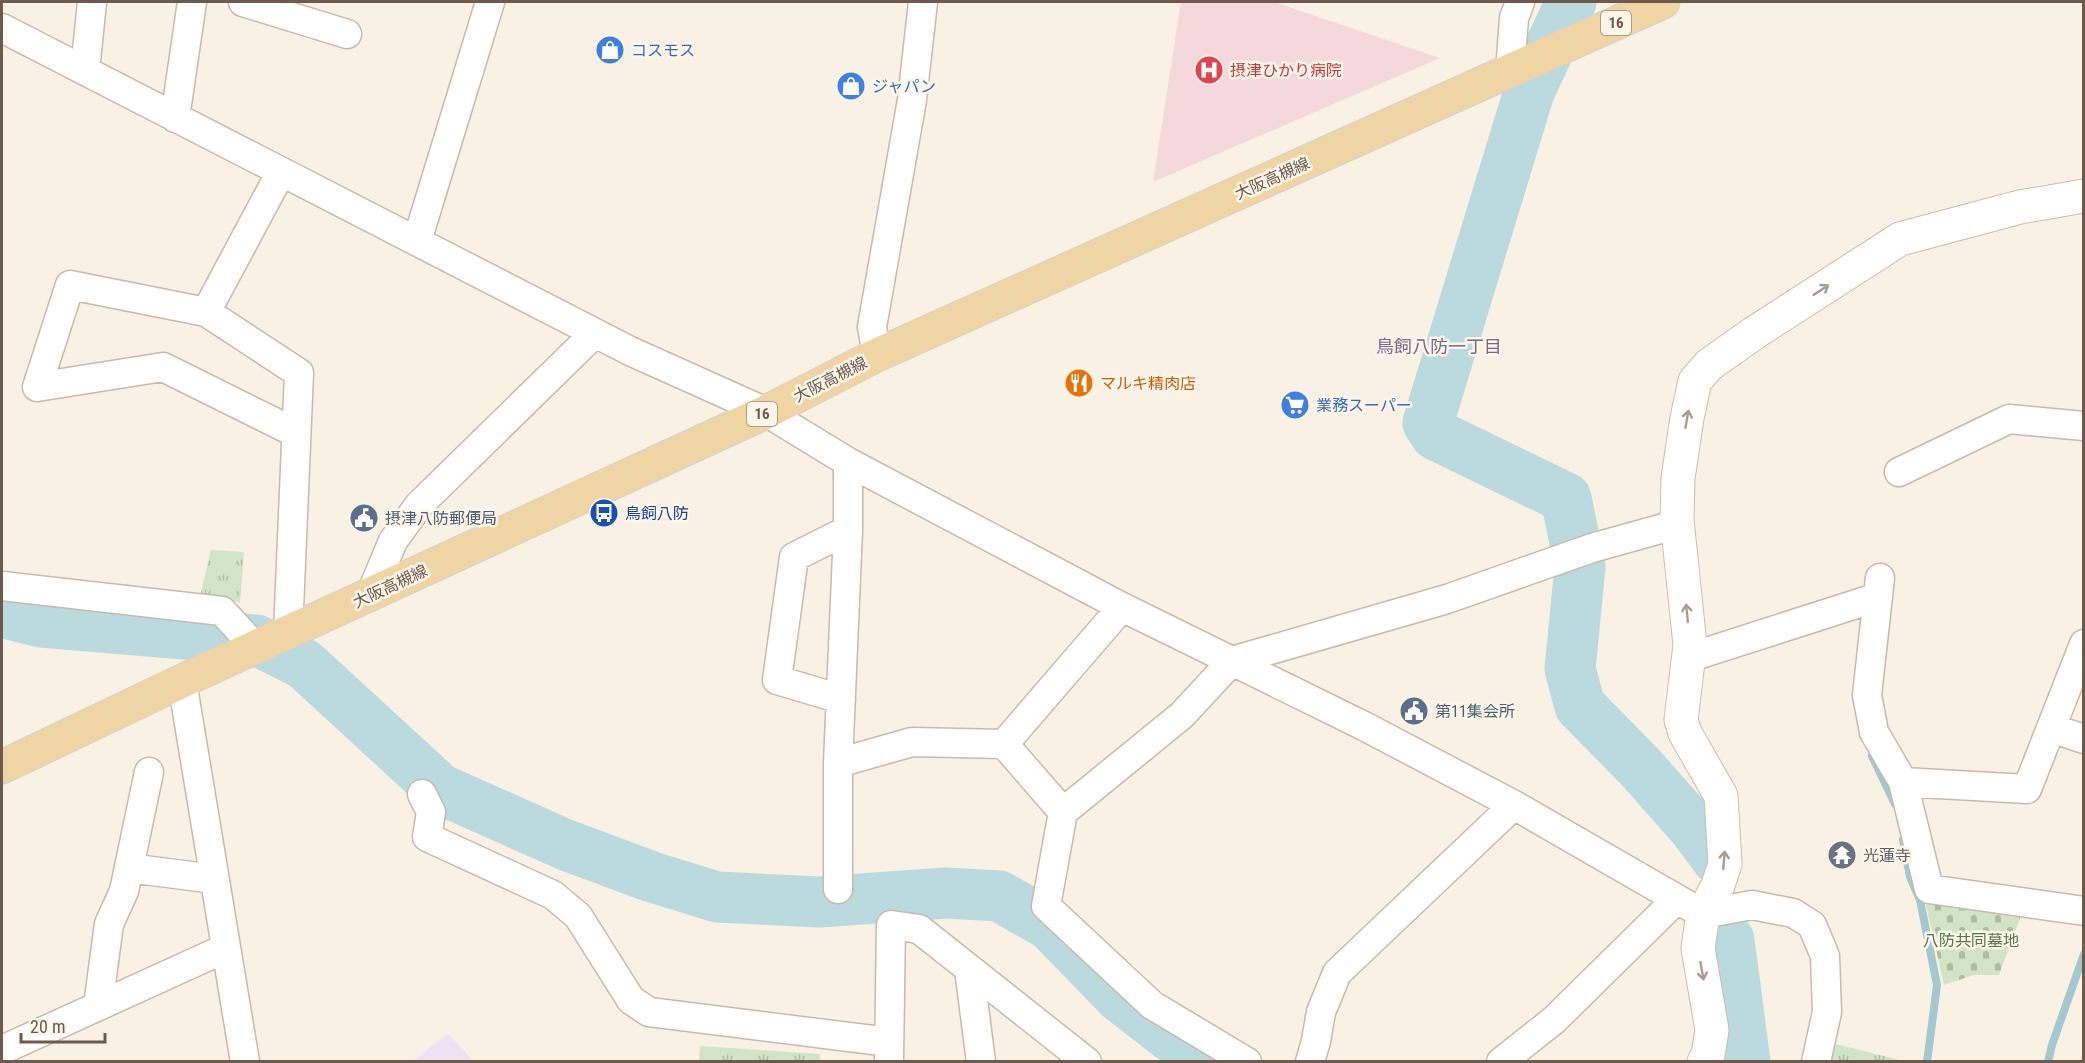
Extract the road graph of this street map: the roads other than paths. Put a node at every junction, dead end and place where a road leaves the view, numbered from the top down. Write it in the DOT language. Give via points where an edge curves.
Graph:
graph roads {
  1 [pos="92,2"];
  2 [pos="192,2"];
  3 [pos="243,2"];
  4 [pos="490,2"];
  5 [pos="922,2"];
  6 [pos="1520,2"];
  7 [pos="1663,2"];
  8 [pos="2,28"];
  9 [pos="347,34"];
  10 [pos="1517,68"];
  11 [pos="84,71"];
  12 [pos="175,118"];
  13 [pos="281,172"];
  14 [pos="2084,196"];
  15 [pos="417,241"];
  16 [pos="206,312"];
  17 [pos="595,333"];
  18 [pos="878,355"];
  19 [pos="766,412"];
  20 [pos="2084,426"];
  21 [pos="296,433"];
  22 [pos="848,462"];
  23 [pos="1899,472"];
  24 [pos="1678,524"];
  25 [pos="848,530"];
  26 [pos="3,586"];
  27 [pos="370,596"];
  28 [pos="1122,607"];
  29 [pos="288,633"];
  30 [pos="2084,644"];
  31 [pos="256,648"];
  32 [pos="1688,658"];
  33 [pos="1233,661"];
  34 [pos="182,681"];
  35 [pos="840,699"];
  36 [pos="2051,728"];
  37 [pos="2084,739"];
  38 [pos="1004,744"];
  39 [pos="838,763"];
  40 [pos="2,767"];
  41 [pos="149,772"];
  42 [pos="1903,782"];
  43 [pos="422,794"];
  44 [pos="1514,805"];
  45 [pos="1063,812"];
  46 [pos="129,868"];
  47 [pos="214,879"];
  48 [pos="838,889"];
  49 [pos="1690,906"];
  50 [pos="2084,911"];
  51 [pos="226,948"];
  52 [pos="969,969"];
  53 [pos="98,1006"];
  54 [pos="889,1052"];
  55 [pos="4,1054"];
  56 [pos="245,1062"];
  57 [pos="981,1062"];
  58 [pos="1087,1062"];
  59 [pos="1247,1062"];
  60 [pos="1310,1062"];
  61 [pos="1501,1062"];
  62 [pos="1704,1062"];
  63 [pos="1816,1062"];
  1 -- 11 [label="street"];
  2 -- 12 [label="street"];
  3 -- 9 [label="street"];
  4 -- 15 [label="street"];
  5 -- 18 [label="street" via="912,100 872,327"];
  6 -- 10 [label="street" via="1514,18"];
  7 -- 10 [label="main road, 大阪高槻線 / 16"];
  8 -- 11 [label="street"];
  10 -- 18 [label="main road, 大阪高槻線 / 16"];
  11 -- 12 [label="street"];
  12 -- 13 [label="street"];
  13 -- 15 [label="street"];
  13 -- 16 [label="street"];
  24 -- 14 [label="street, one-way" via="1678,478 1687,418 1695,381 1709,365 1900,239 2020,207"];
  15 -- 17 [label="street"];
  16 -- 21 [label="street" via="299,373"];
  16 -- 21 [label="street" via="70,285 37,387 163,367"];
  17 -- 19 [label="street"];
  17 -- 27 [label="street" via="419,505 393,542"];
  18 -- 19 [label="main road, 大阪高槻線 / 16"];
  19 -- 22 [label="street"];
  19 -- 27 [label="main road, 大阪高槻線 / 16"];
  20 -- 23 [label="street" via="2009,419"];
  21 -- 29 [label="street"];
  22 -- 25 [label="street"];
  22 -- 28 [label="street"];
  32 -- 24 [label="street, one-way"];
  24 -- 33 [label="street" via="1576,553 1447,599"];
  25 -- 35 [label="street"];
  25 -- 35 [label="street" via="794,557 777,680"];
  26 -- 31 [label="street" via="222,611"];
  27 -- 29 [label="main road, 大阪高槻線 / 16"];
  28 -- 33 [label="street"];
  28 -- 38 [label="street"];
  29 -- 31 [label="main road, 大阪高槻線 / 16"];
  30 -- 36 [label="street"];
  31 -- 34 [label="main road, 大阪高槻線 / 16"];
  32 -- 42 [label="street" via="1879,587 1867,695 1874,732"];
  49 -- 32 [label="street, one-way" via="1718,885 1725,864 1725,840 1721,796 1681,720"];
  33 -- 44 [label="street"];
  33 -- 45 [label="street" via="1182,716"];
  34 -- 40 [label="main road, 大阪高槻線 / 16"];
  34 -- 47 [label="street"];
  35 -- 39 [label="street"];
  36 -- 37 [label="street"];
  36 -- 42 [label="street" via="2027,789"];
  38 -- 39 [label="street" via="912,742"];
  38 -- 45 [label="street"];
  39 -- 48 [label="street"];
  41 -- 46 [label="street"];
  42 -- 50 [label="street" via="1929,889"];
  43 -- 54 [label="street" via="431,812 427,837 553,895 578,916 631,1000 649,1012"];
  44 -- 49 [label="street"];
  44 -- 60 [label="street" via="1338,973 1321,1012"];
  45 -- 59 [label="street" via="1046,906 1152,1005"];
  46 -- 47 [label="street"];
  46 -- 53 [label="street" via="124,891 109,924"];
  47 -- 51 [label="street"];
  49 -- 61 [label="street"];
  49 -- 62 [label="street, one-way" via="1712,1030"];
  49 -- 63 [label="street" via="1752,905 1792,913 1812,925 1825,956 1827,1012"];
  51 -- 53 [label="street"];
  51 -- 56 [label="street"];
  52 -- 54 [label="street" via="919,929 891,925"];
  52 -- 57 [label="street"];
  52 -- 58 [label="street"];
  53 -- 55 [label="street"];
}
